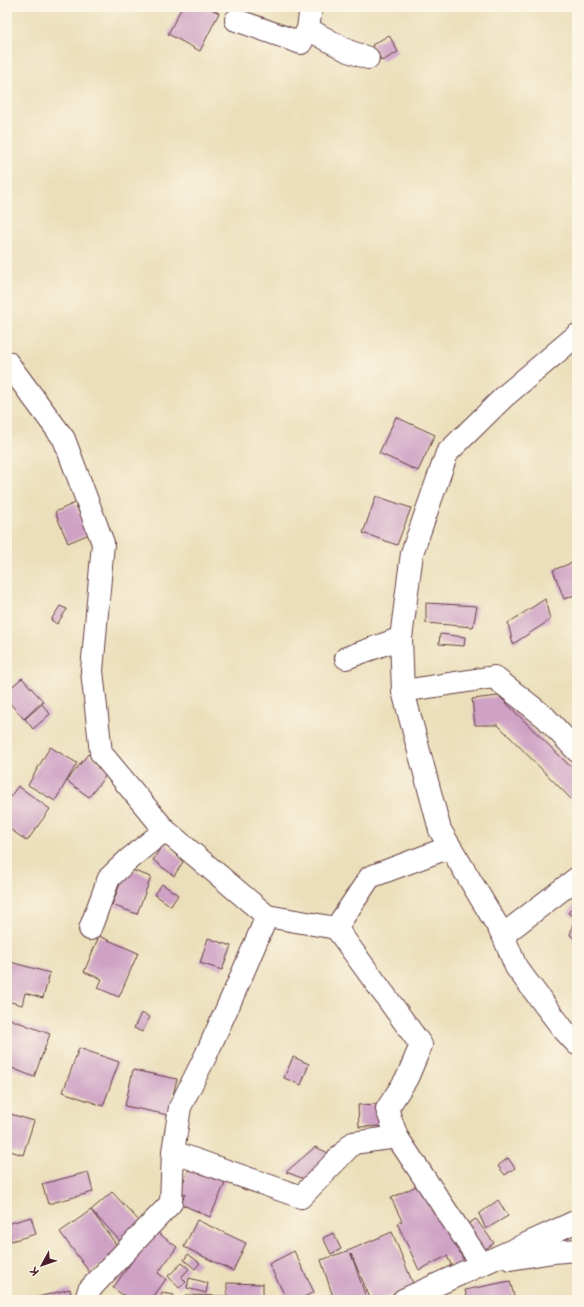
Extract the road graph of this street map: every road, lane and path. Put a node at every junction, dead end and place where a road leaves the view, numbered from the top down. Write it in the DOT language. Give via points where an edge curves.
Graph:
graph roads {
  1 [pos="311,7"];
  2 [pos="236,20"];
  3 [pos="308,29"];
  4 [pos="368,58"];
  5 [pos="577,335"];
  6 [pos="7,362"];
  7 [pos="401,638"];
  8 [pos="346,658"];
  9 [pos="403,692"];
  10 [pos="577,751"];
  11 [pos="165,830"];
  12 [pos="450,848"];
  13 [pos="577,878"];
  14 [pos="267,916"];
  15 [pos="336,928"];
  16 [pos="90,929"];
  17 [pos="503,935"];
  18 [pos="577,1044"];
  19 [pos="397,1137"];
  20 [pos="173,1152"];
  21 [pos="577,1220"];
  22 [pos="577,1250"];
  23 [pos="481,1263"];
  24 [pos="86,1300"];
  25 [pos="402,1300"];
  1 -- 3 [label="street"];
  2 -- 3 [label="street" via="301,43"];
  3 -- 4 [label="street" via="348,51"];
  5 -- 7 [label="street" via="505,396 447,453 412,553"];
  6 -- 11 [label="street" via="64,439 103,543 92,671 100,753"];
  7 -- 8 [label="street"];
  7 -- 9 [label="street"];
  9 -- 10 [label="street" via="494,677 545,717"];
  9 -- 12 [label="street" via="440,830"];
  11 -- 14 [label="street"];
  11 -- 16 [label="street" via="129,858 109,878"];
  12 -- 15 [label="street" via="370,877"];
  12 -- 17 [label="street"];
  13 -- 17 [label="street"];
  14 -- 15 [label="street"];
  14 -- 20 [label="street" via="206,1055 180,1107"];
  15 -- 19 [label="street" via="421,1045 406,1078 387,1109"];
  17 -- 18 [label="street" via="516,967"];
  19 -- 20 [label="street" via="352,1143 301,1197"];
  19 -- 23 [label="street"];
  20 -- 24 [label="street" via="171,1203 89,1290"];
  21 -- 23 [label="street"];
  22 -- 23 [label="street"];
  23 -- 25 [label="street"];
}
